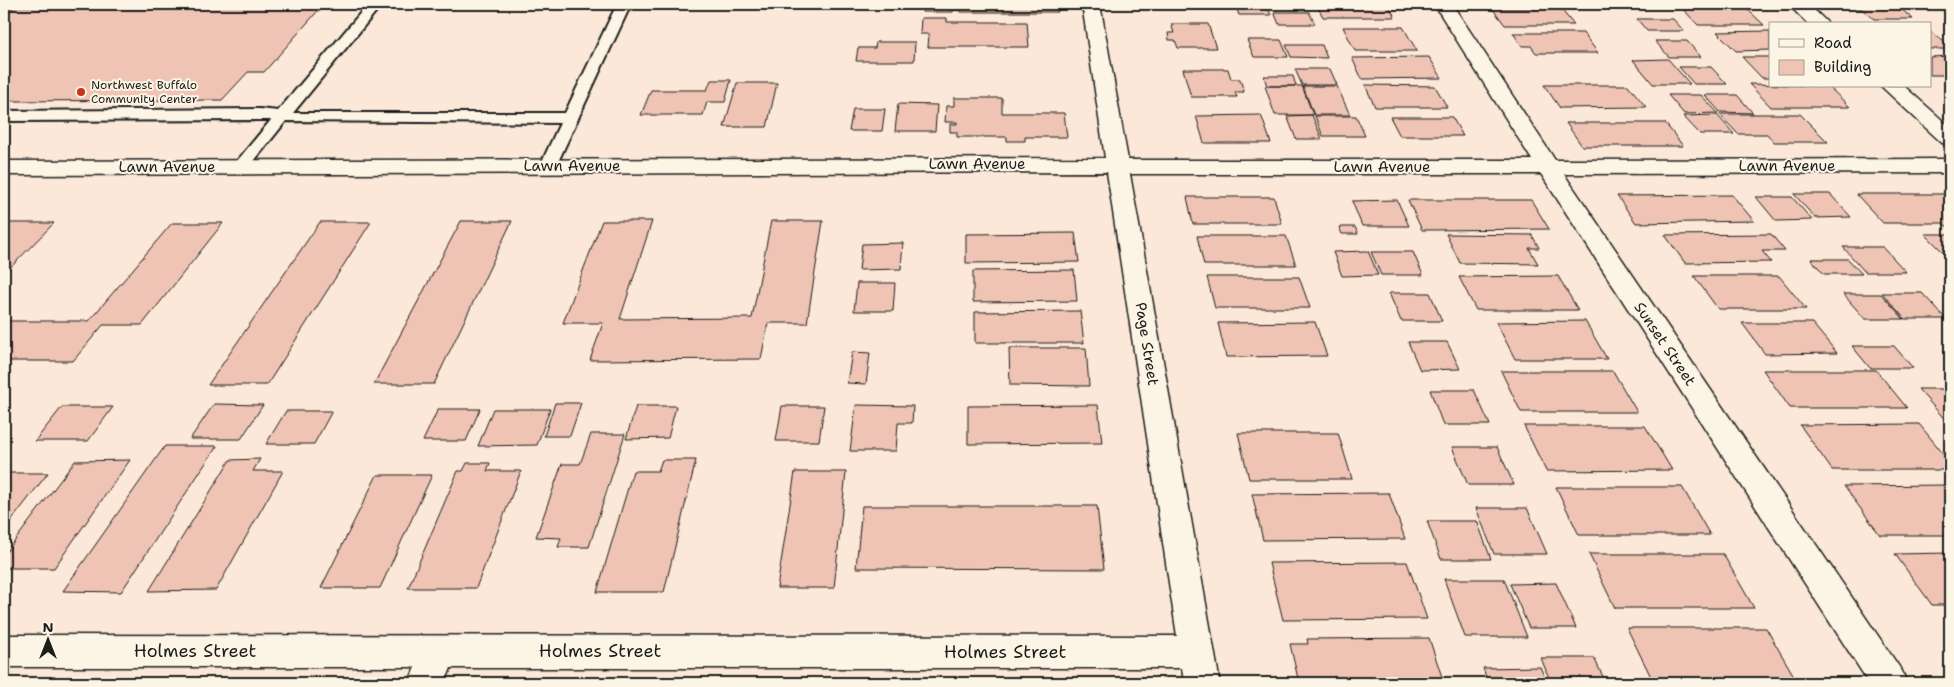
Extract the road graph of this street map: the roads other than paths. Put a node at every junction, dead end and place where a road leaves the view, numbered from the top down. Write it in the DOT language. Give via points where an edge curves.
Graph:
graph roads {
  1 [pos="375,4"];
  2 [pos="624,4"];
  3 [pos="1091,4"];
  4 [pos="1443,4"];
  5 [pos="1797,4"];
  6 [pos="1818,22"];
  7 [pos="1893,88"];
  8 [pos="4,116"];
  9 [pos="282,116"];
  10 [pos="570,118"];
  11 [pos="1950,138"];
  12 [pos="548,166"];
  13 [pos="1118,166"];
  14 [pos="1950,166"];
  15 [pos="240,167"];
  16 [pos="1548,167"];
  17 [pos="4,168"];
  18 [pos="4,650"];
  19 [pos="439,651"];
  20 [pos="1200,668"];
  21 [pos="426,683"];
  22 [pos="1889,683"];
  1 -- 9 [label="lane"];
  2 -- 10 [label="lane"];
  3 -- 13 [label="street, Page Street"];
  4 -- 16 [label="street, Sunset Street"];
  5 -- 6 [label="street"];
  7 -- 11 [label="street"];
  8 -- 9 [label="lane"];
  9 -- 10 [label="lane"];
  9 -- 15 [label="lane"];
  10 -- 12 [label="lane"];
  12 -- 13 [label="street, Lawn Avenue"];
  12 -- 15 [label="street, Lawn Avenue"];
  13 -- 16 [label="street, Lawn Avenue"];
  13 -- 20 [label="street, Page Street"];
  14 -- 16 [label="street, Lawn Avenue"];
  15 -- 17 [label="street, Lawn Avenue"];
  16 -- 22 [label="street, Sunset Street"];
  18 -- 19 [label="street, Holmes Street"];
  19 -- 20 [label="street, Holmes Street"];
  19 -- 21 [label="street"];
}
